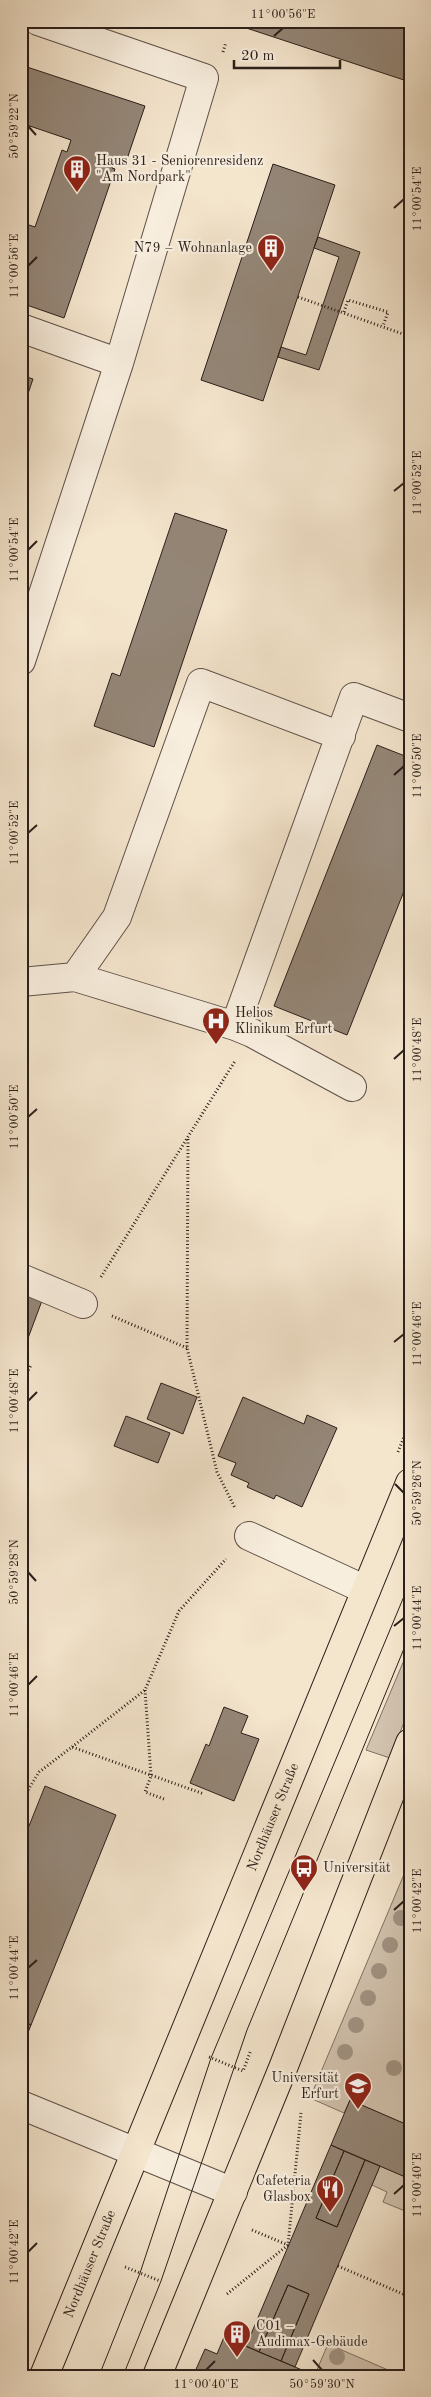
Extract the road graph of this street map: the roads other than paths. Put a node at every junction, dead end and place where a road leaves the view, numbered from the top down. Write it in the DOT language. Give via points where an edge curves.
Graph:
graph roads {
  1 [pos="38,21"];
  2 [pos="21,328"];
  3 [pos="119,363"];
  4 [pos="21,661"];
  5 [pos="410,718"];
  6 [pos="341,736"];
  7 [pos="75,977"];
  8 [pos="21,982"];
  9 [pos="244,1029"];
  10 [pos="352,1087"];
  11 [pos="21,1278"];
  12 [pos="83,1304"];
  13 [pos="410,1483"];
  14 [pos="249,1536"];
  15 [pos="366,1590"];
  16 [pos="410,1743"];
  17 [pos="21,2105"];
  18 [pos="136,2152"];
  19 [pos="233,2192"];
  20 [pos="44,2376"];
  21 [pos="157,2376"];
  1 -- 3 [label="street" via="204,78"];
  2 -- 3 [label="street"];
  3 -- 4 [label="street"];
  5 -- 6 [label="street" via="354,697"];
  6 -- 7 [label="street" via="201,683 117,917"];
  6 -- 9 [label="street"];
  7 -- 8 [label="street"];
  7 -- 9 [label="street"];
  9 -- 10 [label="street"];
  11 -- 12 [label="street"];
  13 -- 15 [label="main road, Nordhäuser Straße"];
  14 -- 15 [label="street"];
  15 -- 18 [label="main road, Nordhäuser Straße"];
  16 -- 19 [label="main road"];
  17 -- 18 [label="street"];
  18 -- 19 [label="street"];
  18 -- 20 [label="main road, Nordhäuser Straße"];
  19 -- 21 [label="main road"];
}
